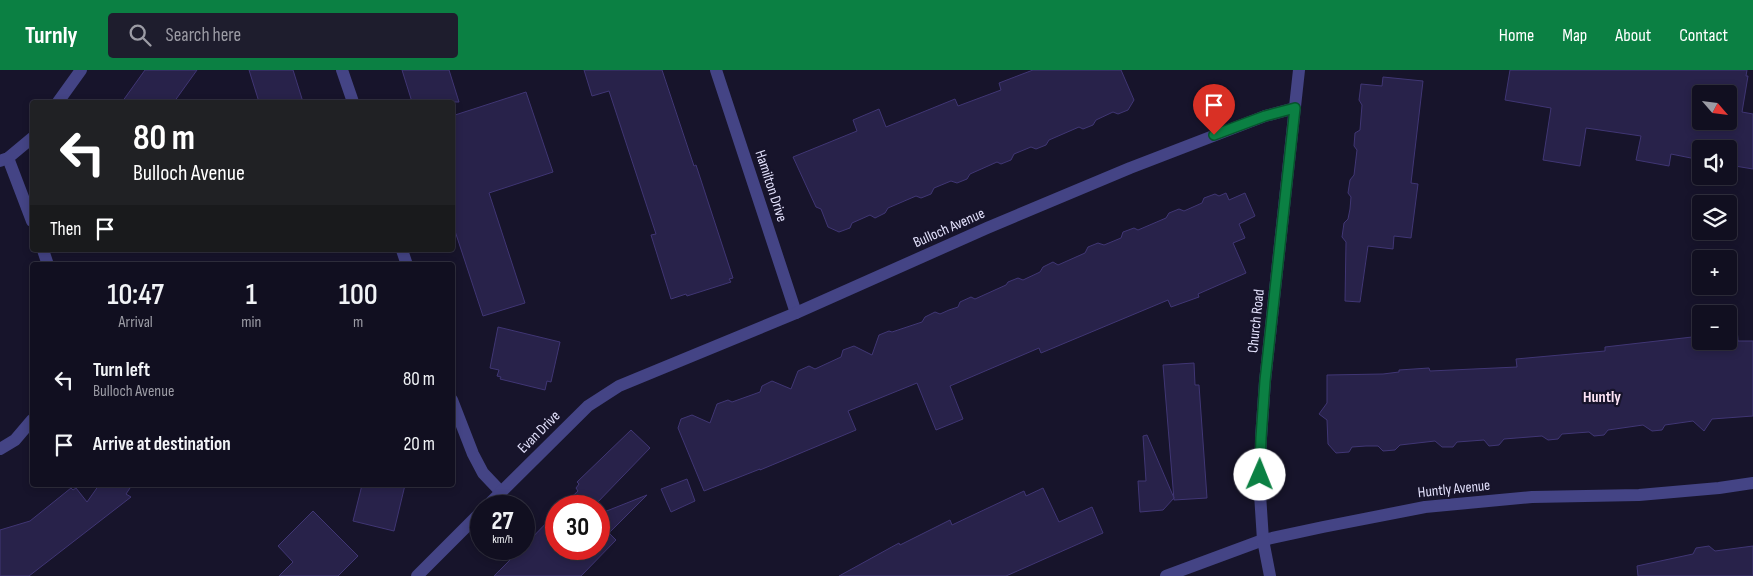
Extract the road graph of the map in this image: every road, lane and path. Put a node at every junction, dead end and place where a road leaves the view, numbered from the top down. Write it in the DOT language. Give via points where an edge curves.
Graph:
graph roads {
  1 [pos="81,70"];
  2 [pos="342,70"];
  3 [pos="716,70"];
  4 [pos="1300,70"];
  5 [pos="59,100"];
  6 [pos="352,100"];
  7 [pos="1295,108"];
  8 [pos="30,140"];
  9 [pos="4,159"];
  10 [pos="30,217"];
  11 [pos="796,313"];
  12 [pos="619,386"];
  13 [pos="455,408"];
  14 [pos="30,422"];
  15 [pos="0,449"];
  16 [pos="1753,483"];
  17 [pos="501,492"];
  18 [pos="498,495"];
  19 [pos="470,523"];
  20 [pos="1263,540"];
  21 [pos="417,576"];
  22 [pos="1166,576"];
  23 [pos="1270,576"];
  1 -- 5 [label="street"];
  2 -- 6 [label="street"];
  3 -- 11 [label="street, Hamilton Drive"];
  4 -- 7 [label="street, Church Road"];
  7 -- 11 [label="street, Bulloch Avenue" via="1265,116 1130,168"];
  7 -- 20 [label="street, Church Road" via="1265,381 1260,494"];
  8 -- 9 [label="street"];
  9 -- 10 [label="street"];
  11 -- 12 [label="street, Bulloch Avenue"];
  12 -- 17 [label="street, Evan Drive" via="588,406"];
  13 -- 17 [label="street" via="472,454 483,473"];
  14 -- 15 [label="street" via="15,440"];
  16 -- 20 [label="street, Huntly Avenue" via="1639,495 1532,497 1425,507"];
  17 -- 18 [label="street, Evan Drive"];
  19 -- 21 [label="street"];
  20 -- 22 [label="street, Huntly Avenue"];
  20 -- 23 [label="street, Church Road"];
}
